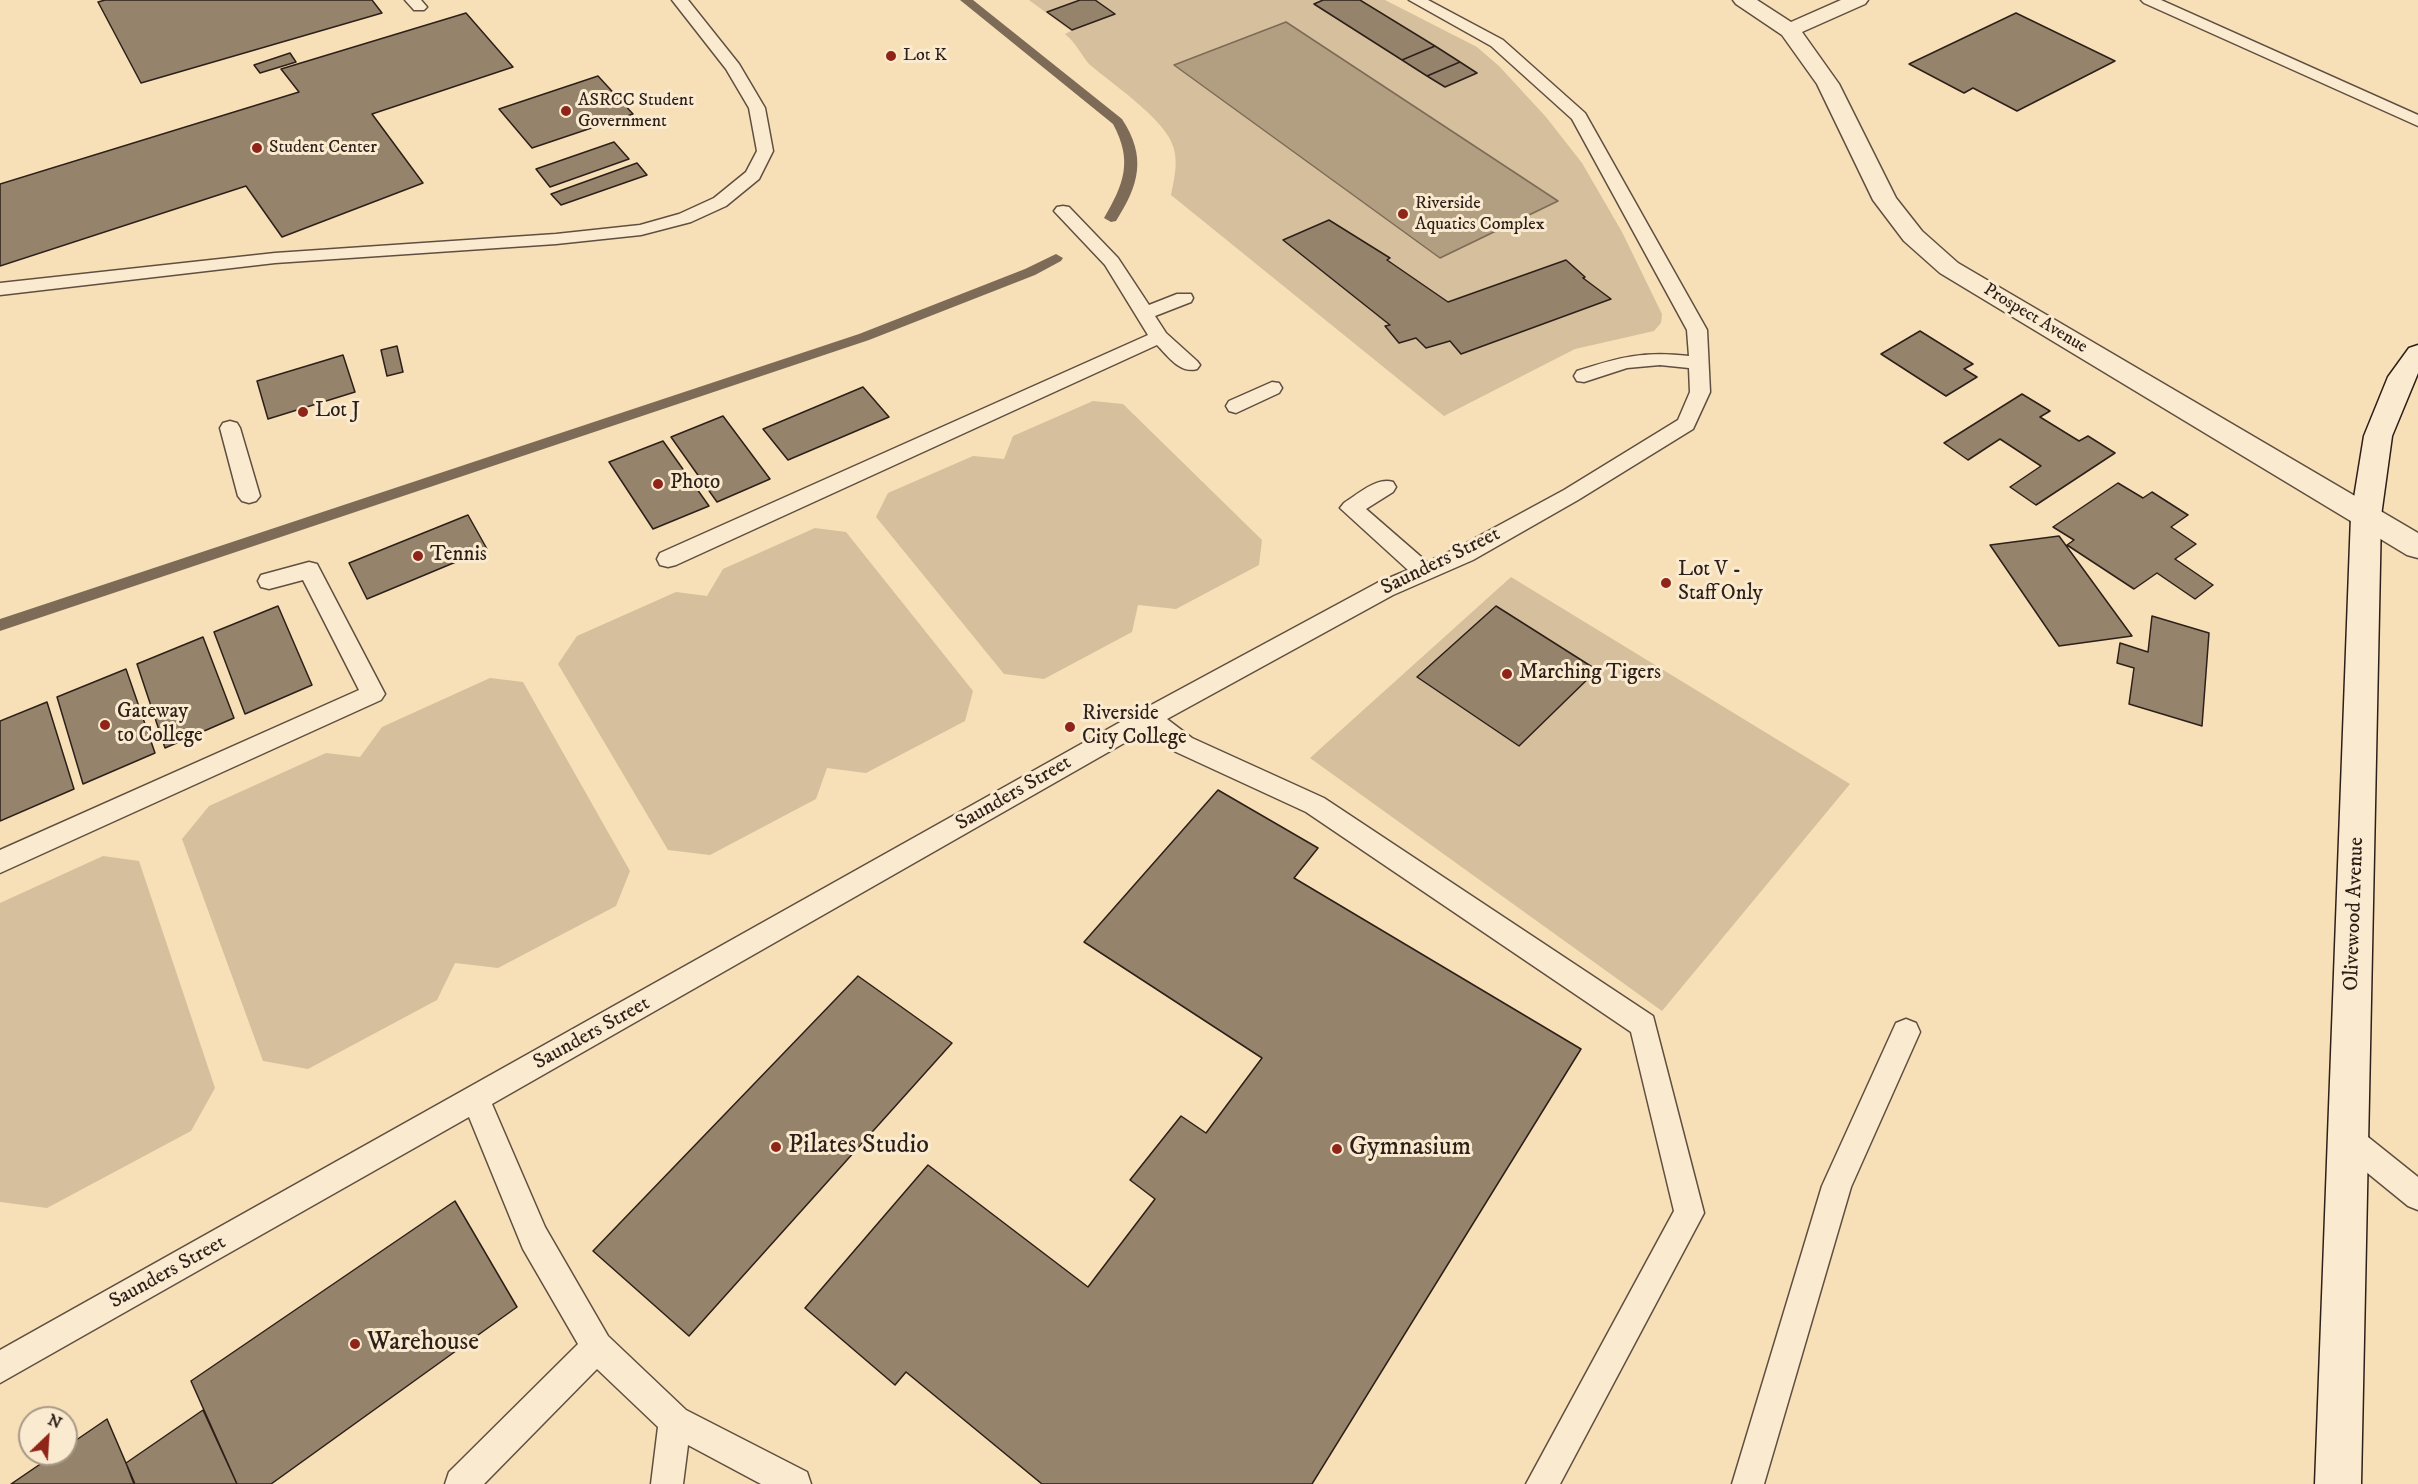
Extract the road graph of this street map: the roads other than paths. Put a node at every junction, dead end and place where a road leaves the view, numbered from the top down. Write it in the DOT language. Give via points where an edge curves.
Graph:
graph roads {
  1 [pos="680,0"];
  2 [pos="1417,0"];
  3 [pos="1743,0"];
  4 [pos="1858,0"];
  5 [pos="2149,0"];
  6 [pos="1790,30"];
  7 [pos="2418,121"];
  8 [pos="1063,211"];
  9 [pos="0,289"];
  10 [pos="1184,298"];
  11 [pos="1144,314"];
  12 [pos="1159,337"];
  13 [pos="2418,354"];
  14 [pos="1697,363"];
  15 [pos="1190,365"];
  16 [pos="1584,376"];
  17 [pos="1272,388"];
  18 [pos="1236,406"];
  19 [pos="230,428"];
  20 [pos="1386,487"];
  21 [pos="249,496"];
  22 [pos="2366,516"];
  23 [pos="2418,547"];
  24 [pos="668,559"];
  25 [pos="1424,572"];
  26 [pos="269,581"];
  27 [pos="1148,718"];
  28 [pos="0,862"];
  29 [pos="1906,1032"];
  30 [pos="476,1100"];
  31 [pos="2348,1139"];
  32 [pos="2418,1196"];
  33 [pos="597,1347"];
  34 [pos="0,1367"];
  35 [pos="675,1421"];
  36 [pos="461,1484"];
  37 [pos="667,1484"];
  38 [pos="795,1484"];
  39 [pos="1542,1484"];
  40 [pos="1748,1484"];
  41 [pos="2338,1484"];
  1 -- 9 [label="lane" via="733,67 757,108 765,151 753,175 720,202 685,218 641,230 275,258"];
  2 -- 14 [label="lane, Saunders Street" via="1497,43 1579,116 1697,330"];
  3 -- 6 [label="street, Prospect Avenue"];
  4 -- 6 [label="street"];
  5 -- 7 [label="lane"];
  6 -- 22 [label="street, Prospect Avenue" via="1828,84 1885,200 1913,236 1949,268"];
  8 -- 11 [label="lane" via="1112,262"];
  10 -- 11 [label="lane"];
  11 -- 12 [label="lane"];
  12 -- 15 [label="lane"];
  12 -- 24 [label="lane"];
  13 -- 22 [label="street, Olivewood Avenue" via="2401,377 2378,436"];
  14 -- 16 [label="lane" via="1660,359 1625,362"];
  14 -- 25 [label="lane, Saunders Street" via="1700,392 1686,424 1553,505 1466,554"];
  17 -- 18 [label="lane"];
  19 -- 21 [label="lane"];
  20 -- 25 [label="lane" via="1351,508"];
  22 -- 23 [label="street, Prospect Avenue"];
  22 -- 31 [label="street, Olivewood Avenue"];
  25 -- 27 [label="lane, Saunders Street" via="1385,589"];
  26 -- 28 [label="lane" via="309,570 373,694"];
  27 -- 30 [label="lane, Saunders Street"];
  27 -- 39 [label="lane" via="1184,745 1315,805 1643,1025 1689,1213"];
  29 -- 40 [label="lane" via="1837,1186"];
  30 -- 33 [label="lane" via="534,1238"];
  30 -- 34 [label="lane, Saunders Street"];
  31 -- 32 [label="lane"];
  31 -- 41 [label="street, Olivewood Avenue"];
  33 -- 35 [label="lane"];
  33 -- 36 [label="lane"];
  35 -- 37 [label="lane"];
  35 -- 38 [label="lane"];
}
